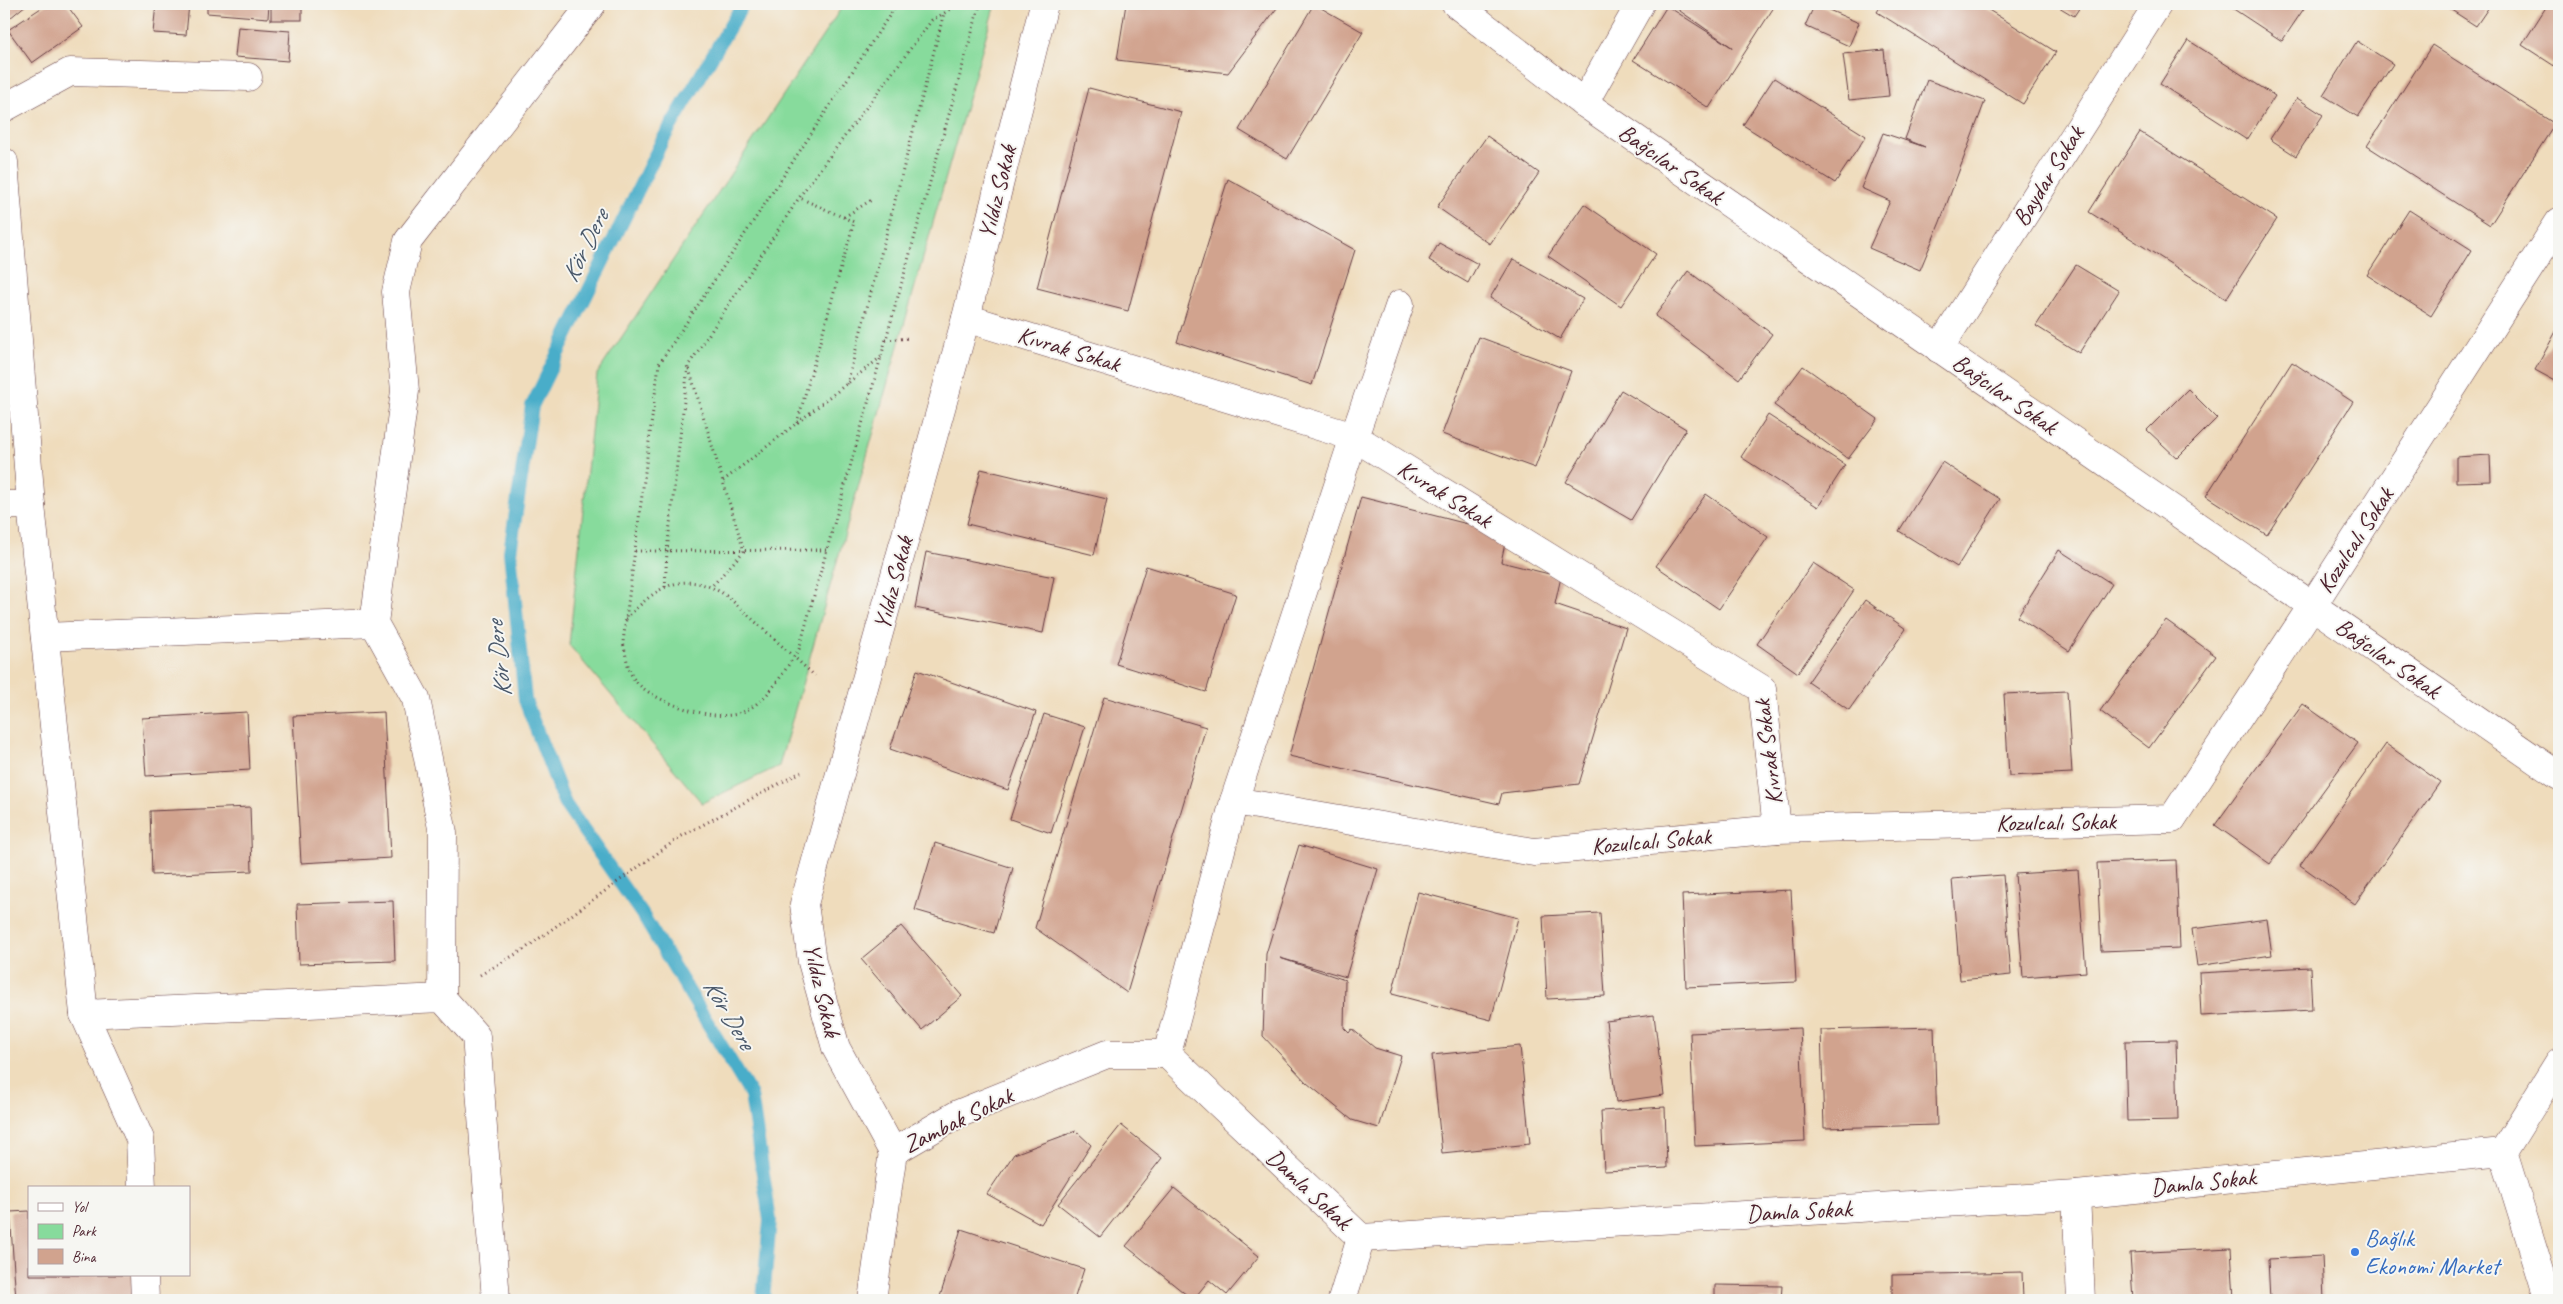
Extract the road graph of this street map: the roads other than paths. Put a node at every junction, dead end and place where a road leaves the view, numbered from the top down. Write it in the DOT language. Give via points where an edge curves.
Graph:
graph roads {
  1 [pos="592,4"];
  2 [pos="1044,4"];
  3 [pos="1456,4"];
  4 [pos="1640,4"];
  5 [pos="2158,4"];
  6 [pos="248,77"];
  7 [pos="1584,103"];
  8 [pos="4,108"];
  9 [pos="4,162"];
  10 [pos="2559,222"];
  11 [pos="1400,304"];
  12 [pos="966,318"];
  13 [pos="1939,349"];
  14 [pos="1354,437"];
  15 [pos="4,505"];
  16 [pos="31,505"];
  17 [pos="2312,606"];
  18 [pos="374,623"];
  19 [pos="45,636"];
  20 [pos="2559,776"];
  21 [pos="1234,801"];
  22 [pos="1777,829"];
  23 [pos="442,998"];
  24 [pos="84,1014"];
  25 [pos="1167,1054"];
  26 [pos="2559,1062"];
  27 [pos="893,1152"];
  28 [pos="2503,1152"];
  29 [pos="142,1186"];
  30 [pos="2076,1195"];
  31 [pos="1360,1238"];
  32 [pos="144,1276"];
  33 [pos="145,1300"];
  34 [pos="496,1300"];
  35 [pos="872,1300"];
  36 [pos="1342,1300"];
  37 [pos="2081,1300"];
  38 [pos="2549,1300"];
  1 -- 18 [label="street" via="408,240 396,292 405,391"];
  2 -- 12 [label="street, Yıldız Sokak"];
  3 -- 7 [label="street, Bağcılar Sokak"];
  4 -- 7 [label="street"];
  5 -- 13 [label="street, Baydar Sokak"];
  6 -- 8 [label="street" via="70,72"];
  7 -- 13 [label="street, Bağcılar Sokak"];
  9 -- 16 [label="street"];
  10 -- 17 [label="street, Kozulcalı Sokak"];
  11 -- 14 [label="street"];
  12 -- 14 [label="street, Kıvrak Sokak"];
  12 -- 27 [label="street, Yıldız Sokak" via="804,904 812,962 836,1048"];
  13 -- 17 [label="street, Bağcılar Sokak"];
  14 -- 21 [label="street"];
  14 -- 22 [label="street, Kıvrak Sokak" via="1762,689"];
  15 -- 16 [label="street"];
  16 -- 19 [label="street"];
  17 -- 20 [label="street, Bağcılar Sokak"];
  17 -- 22 [label="street, Kozulcalı Sokak" via="2172,819"];
  18 -- 19 [label="street"];
  18 -- 23 [label="street" via="416,699 443,832"];
  19 -- 24 [label="street"];
  21 -- 22 [label="street, Kozulcalı Sokak" via="1534,852"];
  21 -- 25 [label="street"];
  23 -- 24 [label="street"];
  23 -- 34 [label="street" via="476,1036"];
  24 -- 29 [label="street" via="140,1139"];
  25 -- 27 [label="street, Zambak Sokak" via="1107,1054 958,1114"];
  25 -- 31 [label="street, Damla Sokak"];
  26 -- 28 [label="street"];
  27 -- 35 [label="street, Zambak Sokak"];
  28 -- 30 [label="street, Damla Sokak"];
  28 -- 38 [label="street"];
  30 -- 31 [label="street, Damla Sokak"];
  30 -- 37 [label="street"];
  31 -- 36 [label="street"];
  32 -- 33 [label="street"];
}
